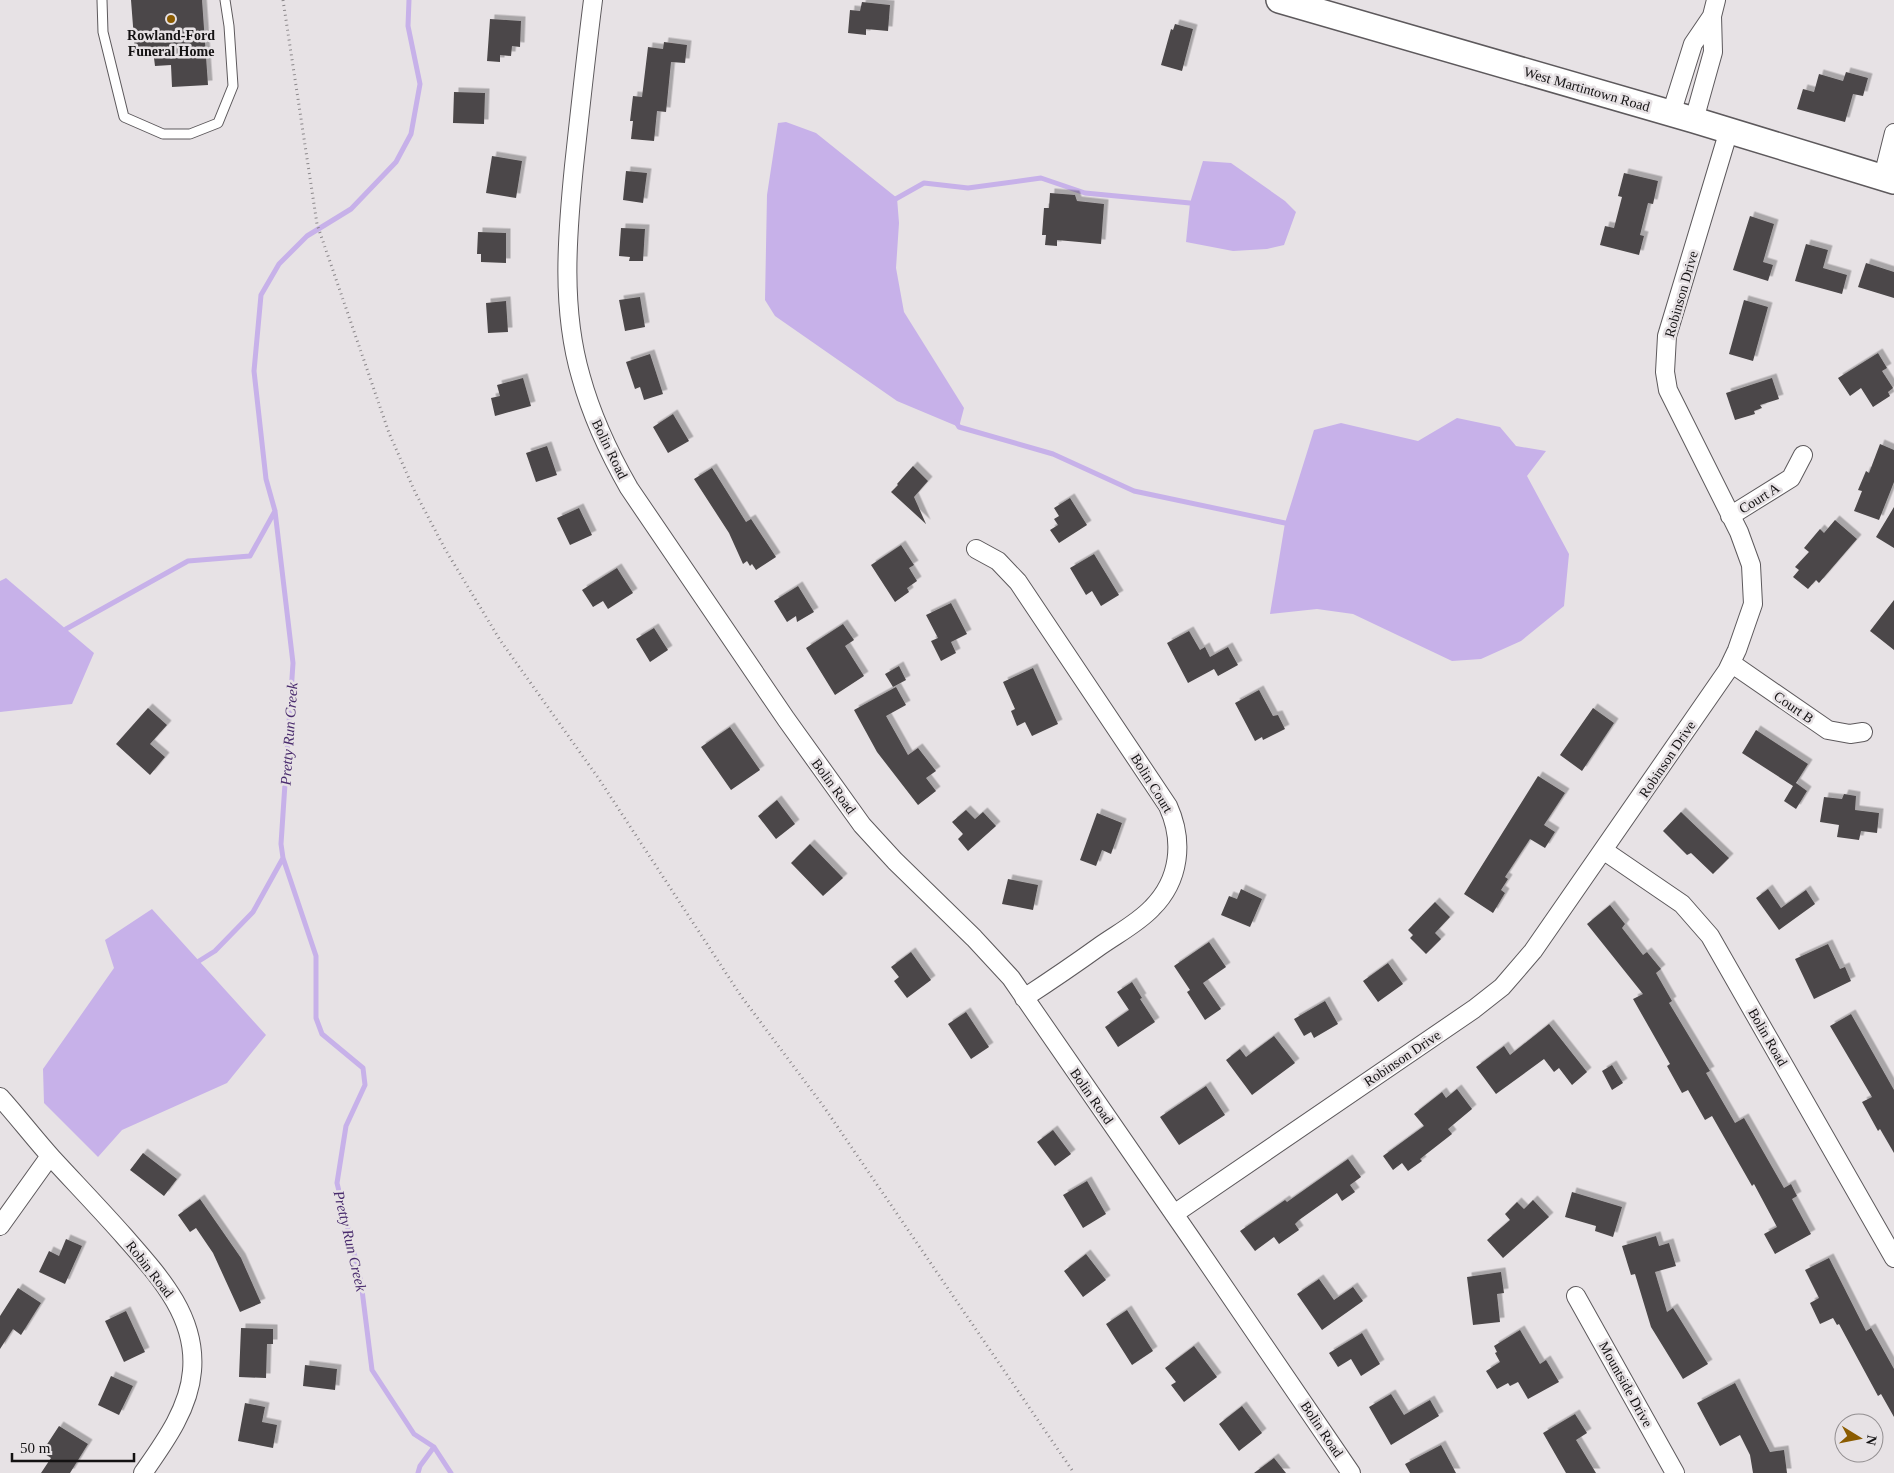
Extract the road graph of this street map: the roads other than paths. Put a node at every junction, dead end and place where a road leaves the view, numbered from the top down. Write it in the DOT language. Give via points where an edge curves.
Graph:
graph roads {
  1 [pos="102,0"];
  2 [pos="225,0"];
  3 [pos="593,0"];
  4 [pos="1289,1"];
  5 [pos="1714,8"];
  6 [pos="1683,117"];
  7 [pos="1729,130"];
  8 [pos="1894,133"];
  9 [pos="1888,179"];
  10 [pos="1803,455"];
  11 [pos="1730,516"];
  12 [pos="976,549"];
  13 [pos="1731,663"];
  14 [pos="1863,732"];
  15 [pos="1603,850"];
  16 [pos="1024,998"];
  17 [pos="0,1097"];
  18 [pos="50,1156"];
  19 [pos="1174,1214"];
  20 [pos="0,1226"];
  21 [pos="1894,1258"];
  22 [pos="1576,1296"];
  23 [pos="143,1473"];
  24 [pos="1351,1473"];
  25 [pos="1676,1473"];
  1 -- 2 [label="lane" via="103,32 124,117 162,134 190,134 218,123 233,86"];
  3 -- 16 [label="street, Bolin Road" via="570,215 568,279 573,342 580,376 602,436 629,488 862,825 974,938 1011,978"];
  4 -- 6 [label="main road, West Martintown Road"];
  5 -- 6 [label="street" via="1693,44"];
  5 -- 6 [label="street" via="1713,52"];
  6 -- 7 [label="main road, West Martintown Road"];
  7 -- 9 [label="main road, West Martintown Road"];
  7 -- 11 [label="street, Robinson Drive" via="1667,336 1665,372 1668,390"];
  8 -- 9 [label="street"];
  10 -- 11 [label="street, Court A" via="1791,478"];
  11 -- 13 [label="street, Robinson Drive" via="1746,548 1753,590 1753,604"];
  12 -- 16 [label="street, Bolin Court" via="998,561 1018,582 1168,806 1178,831 1175,870 1152,909"];
  13 -- 14 [label="street, Court B" via="1828,730 1850,734"];
  13 -- 15 [label="street, Robinson Drive"];
  15 -- 19 [label="street, Robinson Drive" via="1533,951 1502,987"];
  15 -- 21 [label="street, Bolin Road" via="1682,904 1710,936"];
  16 -- 19 [label="street, Bolin Road"];
  17 -- 18 [label="street, Robin Road"];
  18 -- 20 [label="street"];
  18 -- 23 [label="street, Robin Road" via="156,1272 177,1304 190,1341 192,1372 185,1403"];
  19 -- 24 [label="street, Bolin Road"];
  22 -- 25 [label="street, Mountside Drive"];
}
